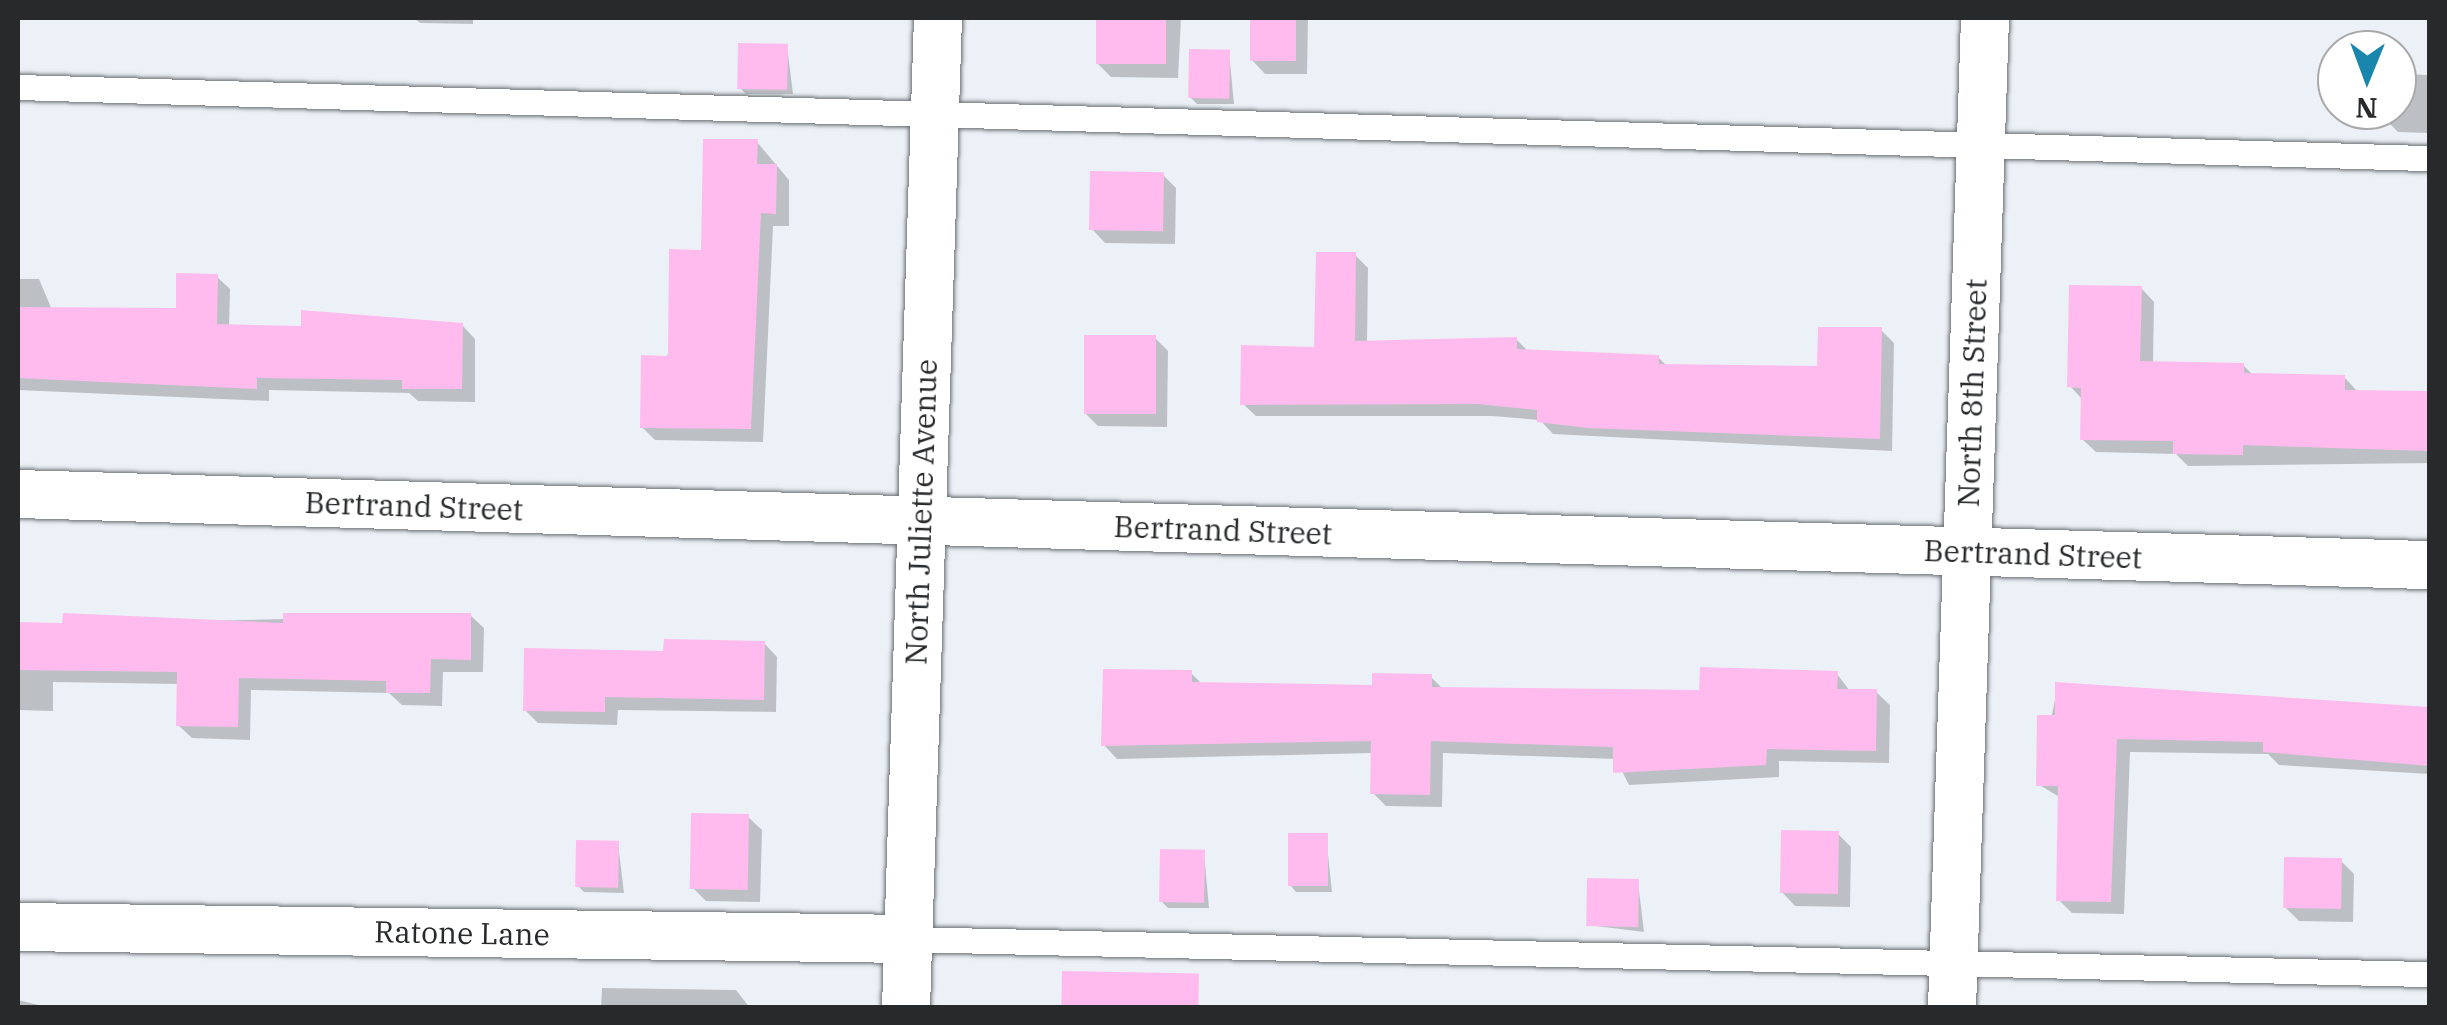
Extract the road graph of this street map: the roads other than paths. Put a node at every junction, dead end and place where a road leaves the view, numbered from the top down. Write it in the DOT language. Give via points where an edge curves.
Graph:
graph roads {
  1 [pos="938,18"];
  2 [pos="1985,18"];
  3 [pos="18,88"];
  4 [pos="934,114"];
  5 [pos="1980,144"];
  6 [pos="2430,158"];
  7 [pos="18,494"];
  8 [pos="920,522"];
  9 [pos="1967,552"];
  10 [pos="2430,565"];
  11 [pos="18,926"];
  12 [pos="906,939"];
  13 [pos="1953,957"];
  14 [pos="2430,974"];
  15 [pos="906,1008"];
  16 [pos="1952,1008"];
  1 -- 4 [label="street, North Juliette Avenue"];
  2 -- 5 [label="street, North 8th Street"];
  3 -- 4 [label="lane"];
  4 -- 5 [label="lane"];
  4 -- 8 [label="street, North Juliette Avenue"];
  5 -- 6 [label="lane"];
  5 -- 9 [label="street, North 8th Street"];
  7 -- 8 [label="street, Bertrand Street"];
  8 -- 9 [label="street, Bertrand Street"];
  8 -- 12 [label="street, North Juliette Avenue"];
  9 -- 10 [label="street, Bertrand Street"];
  9 -- 13 [label="street, North 8th Street"];
  11 -- 12 [label="street, Ratone Lane"];
  12 -- 13 [label="lane"];
  12 -- 15 [label="street, North Juliette Avenue"];
  13 -- 14 [label="lane"];
  13 -- 16 [label="street, North 8th Street"];
}
